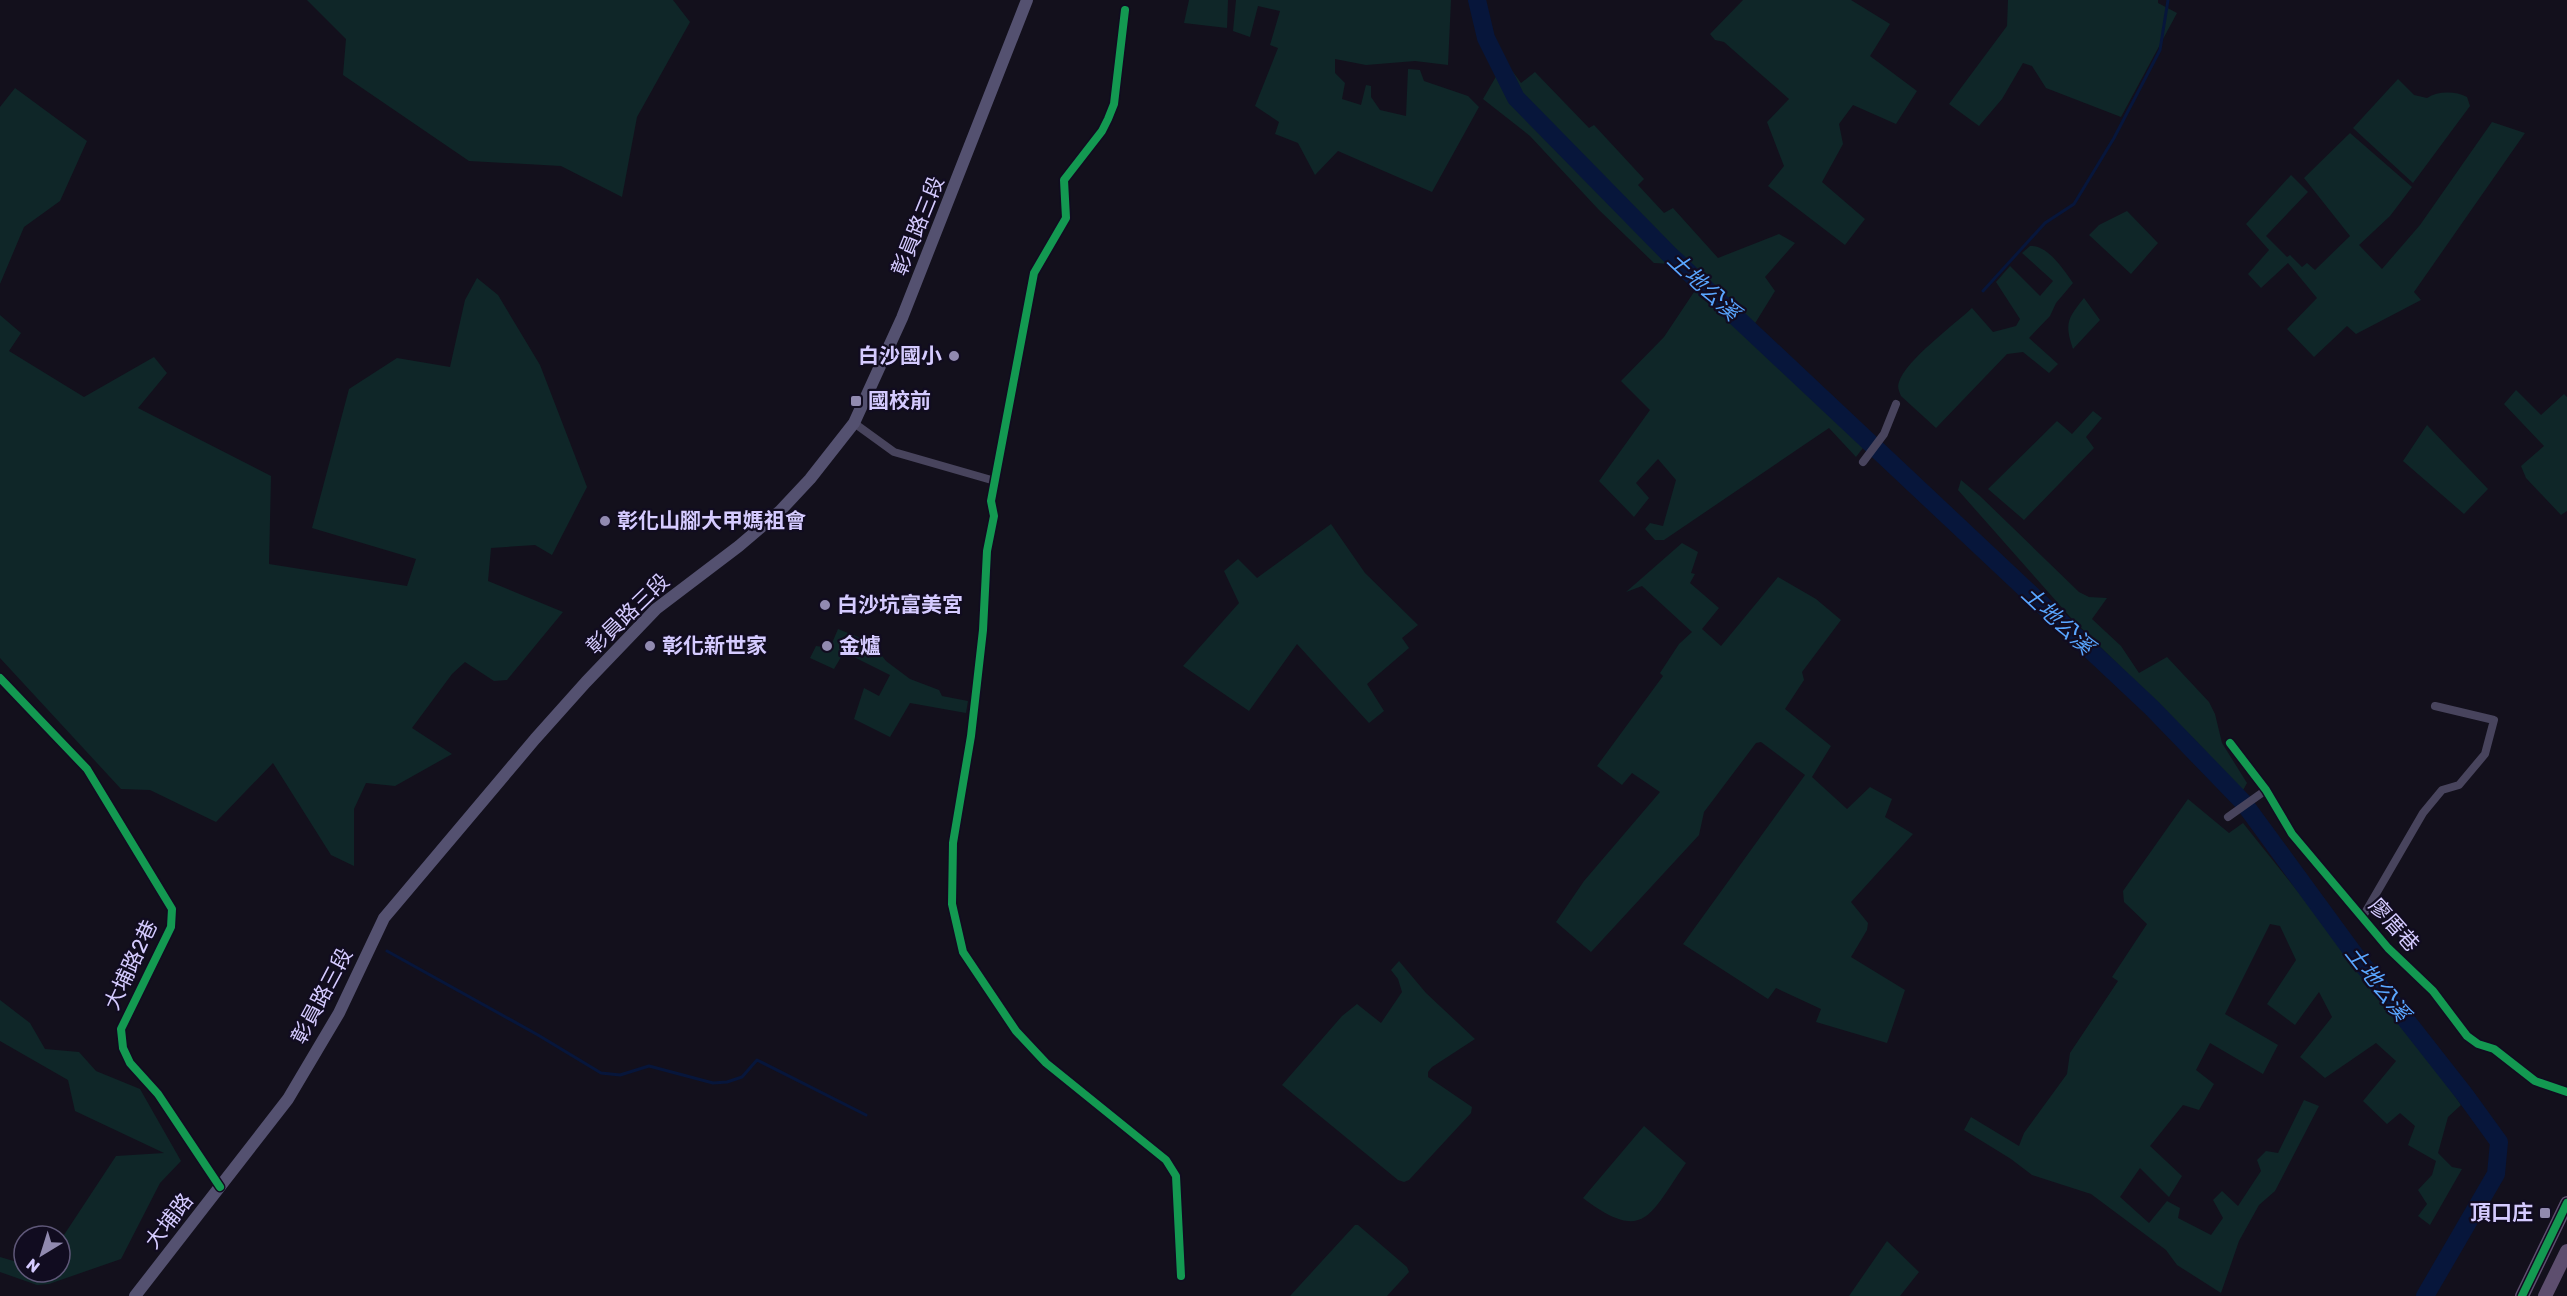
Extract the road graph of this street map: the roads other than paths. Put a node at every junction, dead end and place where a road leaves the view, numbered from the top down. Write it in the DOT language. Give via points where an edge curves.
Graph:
graph roads {
  1 [pos="1027,0"];
  2 [pos="1125,10"];
  3 [pos="1896,404"];
  4 [pos="854,423"];
  5 [pos="1863,462"];
  6 [pos="995,481"];
  7 [pos="0,678"];
  8 [pos="2435,706"];
  9 [pos="2230,743"];
  10 [pos="2266,790"];
  11 [pos="2232,816"];
  12 [pos="2362,918"];
  13 [pos="2567,1092"];
  14 [pos="235,1170"];
  15 [pos="220,1187"];
  16 [pos="2567,1203"];
  17 [pos="2567,1251"];
  18 [pos="1181,1276"];
  19 [pos="135,1296"];
  20 [pos="2522,1296"];
  21 [pos="2545,1296"];
  1 -- 4 [label="main road, 彰員路三段" via="902,318"];
  2 -- 6 [label="street" via="1108,119 1064,180 1066,218 1034,273"];
  3 -- 5 [label="street" via="1884,434"];
  4 -- 6 [label="street" via="894,452"];
  4 -- 14 [label="main road, 彰員路三段" via="780,512 656,609 586,682 384,918 339,1013 288,1099"];
  6 -- 18 [label="street" via="972,726 953,843 952,904 963,952 1016,1031 1046,1062 1173,1168"];
  7 -- 15 [label="street, 大埔路2巷" via="87,769 172,909 171,927 121,1029 123,1048"];
  8 -- 12 [label="street" via="2494,720 2485,754 2459,785 2442,790 2423,813"];
  9 -- 10 [label="street, 廖厝巷"];
  10 -- 11 [label="street"];
  10 -- 12 [label="street, 廖厝巷" via="2292,834"];
  12 -- 13 [label="street, 廖厝巷" via="2433,992 2467,1036 2494,1049 2535,1081"];
  14 -- 15 [label="main road, 大埔路"];
  15 -- 19 [label="main road, 大埔路"];
  16 -- 20 [label="main road"];
  17 -- 21 [label="main road"];
}
